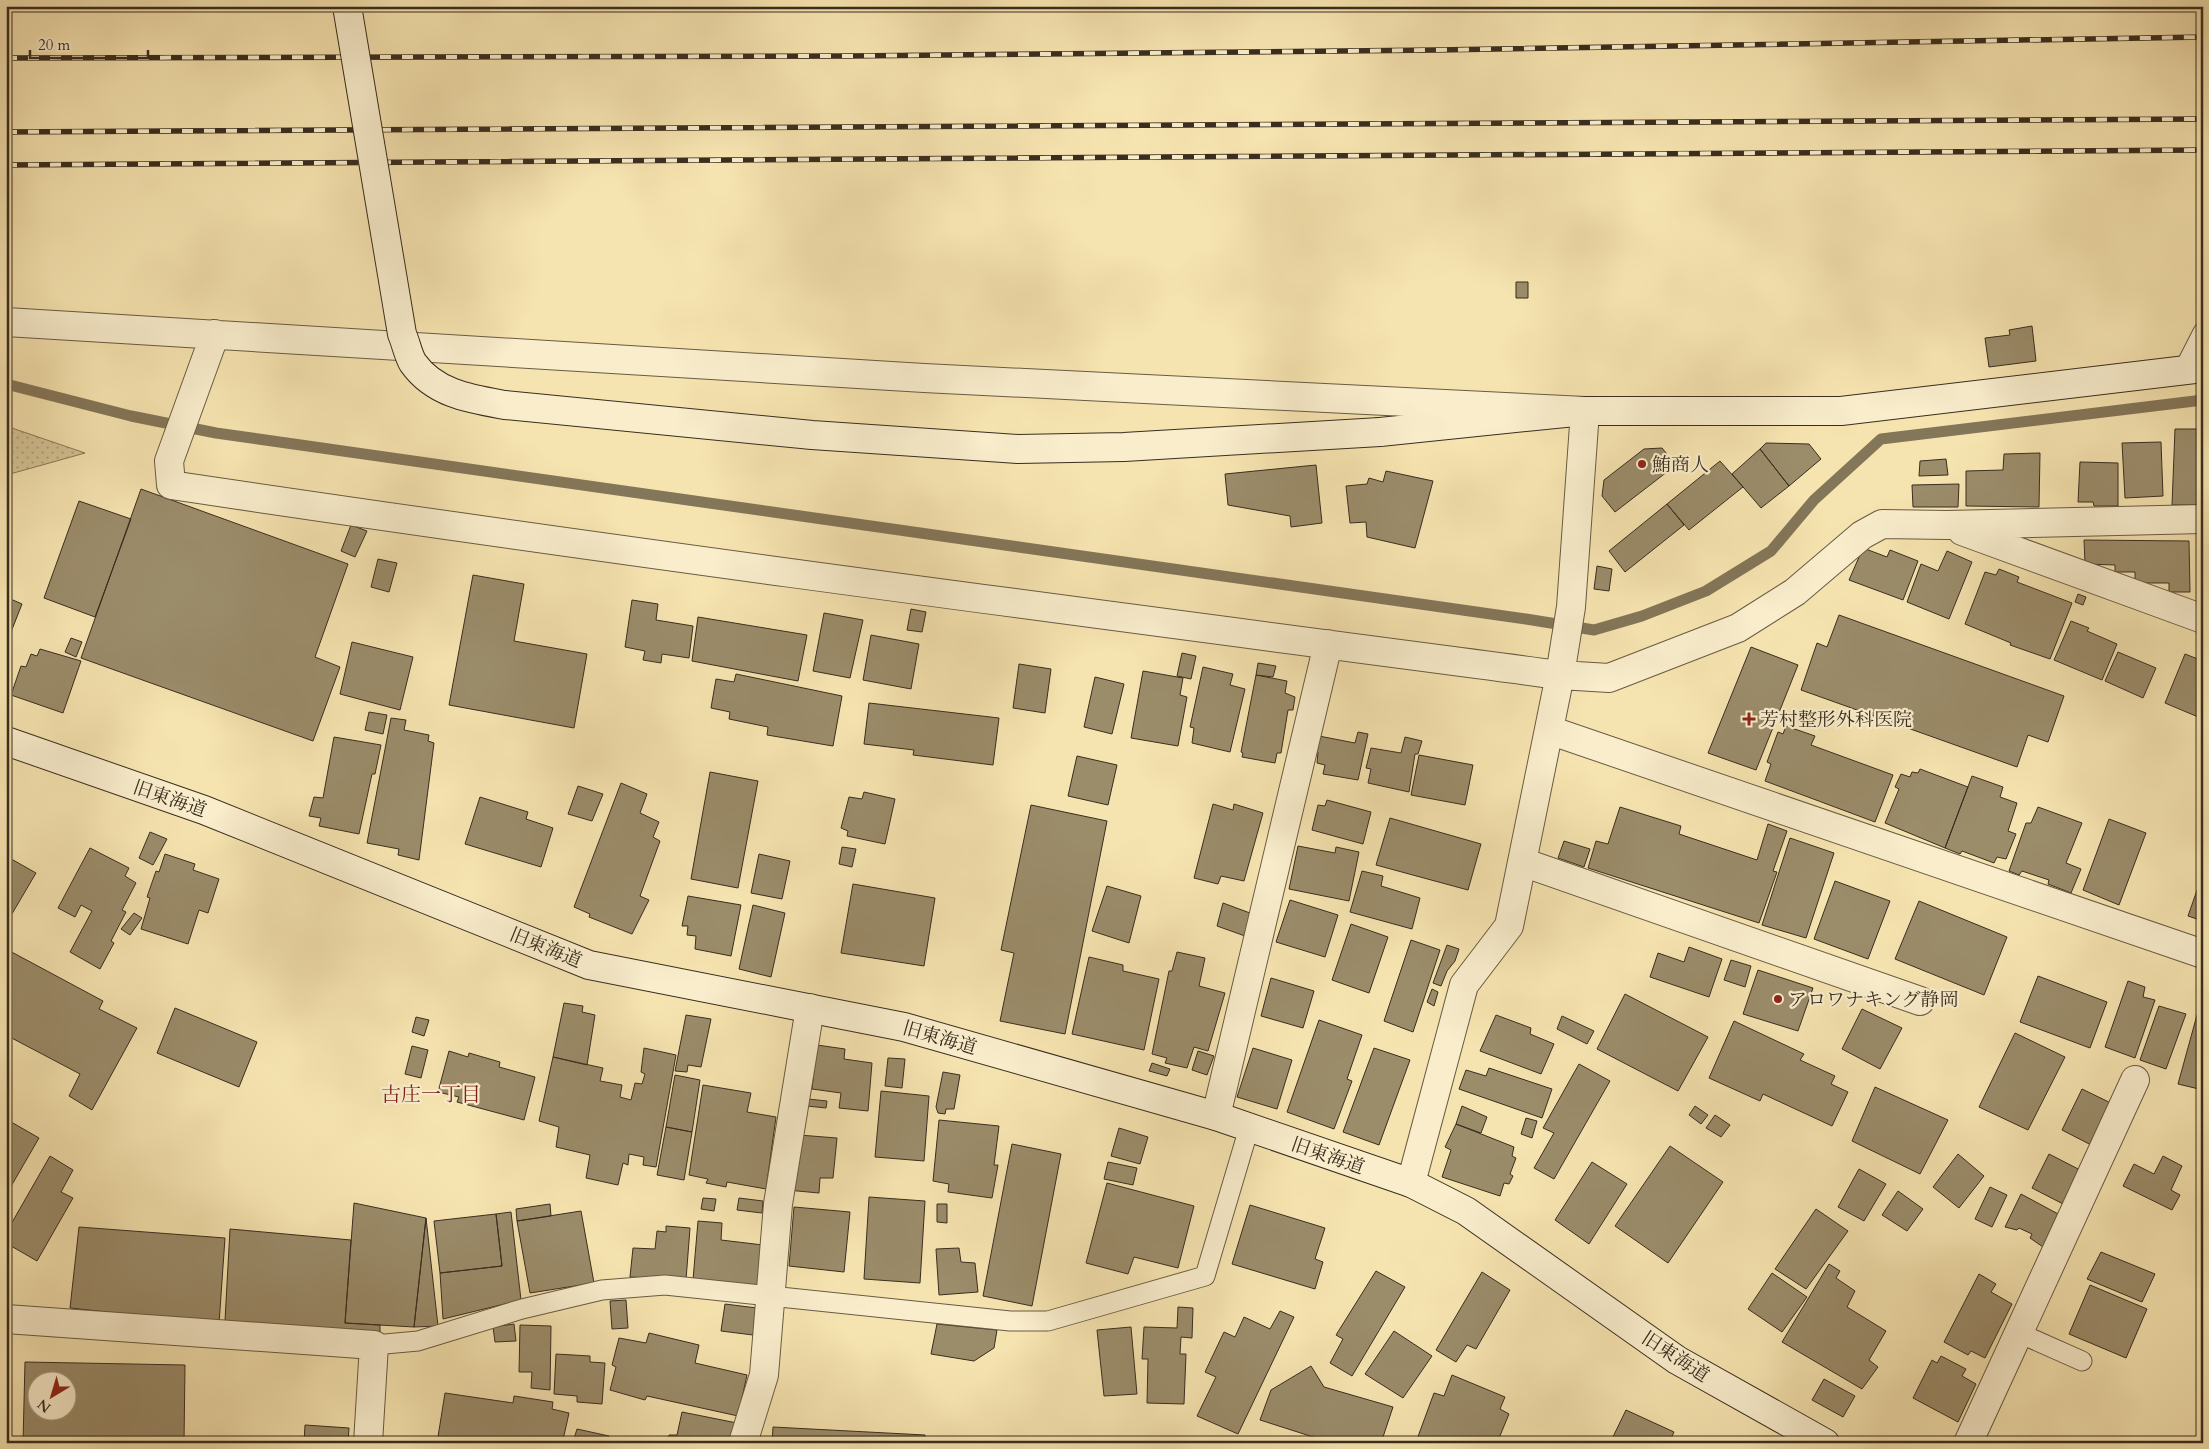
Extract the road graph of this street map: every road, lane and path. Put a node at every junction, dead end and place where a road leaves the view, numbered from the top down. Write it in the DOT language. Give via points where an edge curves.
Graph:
graph roads {
  1 [pos="347,6"];
  2 [pos="6,322"];
  3 [pos="2203,332"];
  4 [pos="215,334"];
  5 [pos="2193,369"];
  6 [pos="1585,411"];
  7 [pos="2203,519"];
  8 [pos="1947,525"];
  9 [pos="2203,619"];
  10 [pos="1328,644"];
  11 [pos="1560,675"];
  12 [pos="1549,730"];
  13 [pos="6,741"];
  14 [pos="1522,862"];
  15 [pos="2203,954"];
  16 [pos="1920,1000"];
  17 [pos="810,1008"];
  18 [pos="2136,1080"];
  19 [pos="1216,1116"];
  20 [pos="1249,1128"];
  21 [pos="1411,1183"];
  22 [pos="771,1297"];
  23 [pos="6,1319"];
  24 [pos="2019,1334"];
  25 [pos="374,1345"];
  26 [pos="2082,1361"];
  27 [pos="368,1443"];
  28 [pos="744,1443"];
  29 [pos="1825,1443"];
  30 [pos="1968,1443"];
  1 -- 6 [label="street, bridge" via="402,334 413,362 432,383 461,397 505,405 812,435 1018,449 1124,447 1380,432"];
  2 -- 4 [label="street"];
  3 -- 5 [label="lane"];
  4 -- 6 [label="street" via="924,378"];
  4 -- 10 [label="street" via="168,461 171,485 421,522"];
  5 -- 6 [label="street" via="1841,411"];
  6 -- 11 [label="street" via="1571,607"];
  7 -- 8 [label="street"];
  8 -- 9 [label="street"];
  8 -- 11 [label="street" via="1882,524 1862,535 1795,592 1738,628 1609,678"];
  10 -- 11 [label="street"];
  10 -- 19 [label="street"];
  11 -- 12 [label="street"];
  12 -- 14 [label="street"];
  12 -- 15 [label="street"];
  13 -- 17 [label="street, 旧東海道" via="204,810 589,965"];
  14 -- 16 [label="street"];
  14 -- 21 [label="street" via="1509,926 1464,985"];
  17 -- 19 [label="street, 旧東海道" via="904,1026"];
  17 -- 22 [label="street" via="778,1204"];
  18 -- 24 [label="street"];
  19 -- 20 [label="street, 旧東海道"];
  20 -- 21 [label="street, 旧東海道"];
  20 -- 22 [label="lane" via="1205,1276 1048,1321 1010,1321"];
  21 -- 29 [label="street, 旧東海道" via="1466,1211 1677,1360"];
  22 -- 25 [label="lane" via="665,1285 602,1290 418,1341"];
  22 -- 28 [label="street" via="764,1375"];
  23 -- 25 [label="street"];
  24 -- 26 [label="lane"];
  24 -- 30 [label="street"];
  25 -- 27 [label="street"];
}
